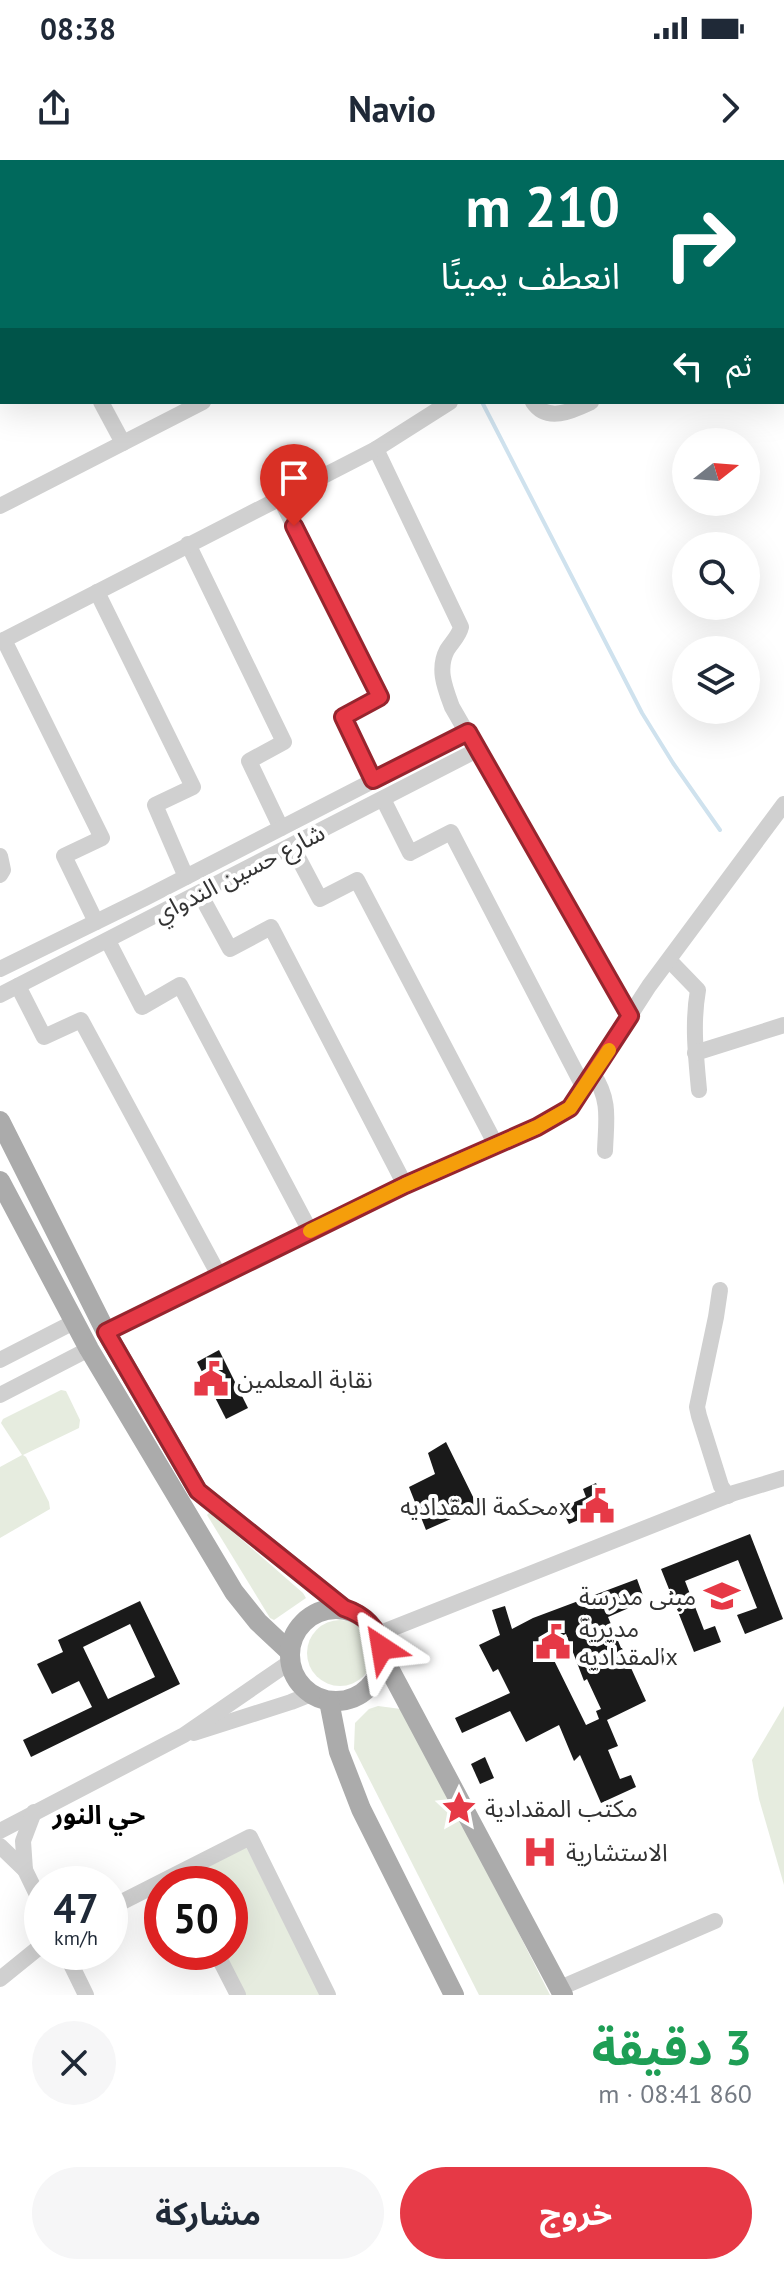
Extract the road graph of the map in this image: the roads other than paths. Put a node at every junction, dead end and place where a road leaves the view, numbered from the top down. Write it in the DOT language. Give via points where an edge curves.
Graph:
graph roads {
  1 [pos="102,404"];
  2 [pos="199,404"];
  3 [pos="447,404"];
  4 [pos="534,404"];
  5 [pos="587,404"];
  6 [pos="123,443"];
  7 [pos="376,449"];
  8 [pos="280,498"];
  9 [pos="0,506"];
  10 [pos="188,544"];
  11 [pos="97,592"];
  12 [pos="2,641"];
  13 [pos="468,732"];
  14 [pos="477,750"];
  15 [pos="373,780"];
  16 [pos="383,799"];
  17 [pos="784,804"];
  18 [pos="281,828"];
  19 [pos="292,846"];
  20 [pos="0,856"];
  21 [pos="0,875"];
  22 [pos="186,877"];
  23 [pos="200,894"];
  24 [pos="96,922"];
  25 [pos="108,941"];
  26 [pos="669,960"];
  27 [pos="0,969"];
  28 [pos="18,986"];
  29 [pos="0,995"];
  30 [pos="630,1016"];
  31 [pos="784,1025"];
  32 [pos="695,1053"];
  33 [pos="589,1081"];
  34 [pos="699,1090"];
  35 [pos="0,1121"];
  36 [pos="496,1145"];
  37 [pos="605,1151"];
  38 [pos="405,1185"];
  39 [pos="3,1194"];
  40 [pos="310,1231"];
  41 [pos="220,1277"];
  42 [pos="720,1290"];
  43 [pos="74,1322"];
  44 [pos="106,1332"];
  45 [pos="89,1349"];
  46 [pos="0,1360"];
  47 [pos="0,1395"];
  48 [pos="784,1478"];
  49 [pos="731,1494"];
  50 [pos="344,1608"];
  51 [pos="378,1634"];
  52 [pos="290,1657"];
  53 [pos="383,1657"];
  54 [pos="320,1697"];
  55 [pos="184,1735"];
  56 [pos="34,1812"];
  57 [pos="0,1831"];
  58 [pos="0,1846"];
  59 [pos="25,1866"];
  60 [pos="201,1866"];
  61 [pos="24,1869"];
  62 [pos="715,1921"];
  63 [pos="24,1960"];
  64 [pos="74,1970"];
  65 [pos="225,1970"];
  66 [pos="0,1979"];
  67 [pos="561,1992"];
  68 [pos="451,1994"];
  69 [pos="86,1995"];
  70 [pos="238,1995"];
  71 [pos="328,1995"];
  1 -- 6 [label="street"];
  2 -- 6 [label="street"];
  3 -- 7 [label="street"];
  4 -- 5 [label="street" via="555,415"];
  6 -- 9 [label="street"];
  7 -- 8 [label="street"];
  7 -- 13 [label="street" via="461,627 444,657 442,679"];
  8 -- 10 [label="street"];
  8 -- 15 [label="street" via="380,697 343,717"];
  10 -- 11 [label="street"];
  10 -- 18 [label="street" via="284,742 249,761"];
  11 -- 12 [label="street"];
  11 -- 22 [label="street" via="193,787 155,805"];
  12 -- 24 [label="street" via="102,838 64,856"];
  13 -- 14 [label="street"];
  13 -- 15 [label="street, شارع حسين الندواي"];
  14 -- 16 [label="street, شارع حسين الندواي"];
  14 -- 30 [label="street"];
  15 -- 18 [label="street, شارع حسين الندواي"];
  16 -- 19 [label="street, شارع حسين الندواي"];
  16 -- 33 [label="street" via="410,853 451,832"];
  17 -- 26 [label="street"];
  18 -- 22 [label="street, شارع حسين الندواي"];
  19 -- 23 [label="street, شارع حسين الندواي"];
  19 -- 36 [label="street" via="320,899 357,880"];
  20 -- 21 [label="street"];
  22 -- 24 [label="street, شارع حسين الندواي"];
  23 -- 25 [label="street, شارع حسين الندواي"];
  23 -- 38 [label="street" via="230,949 271,927"];
  24 -- 27 [label="street, شارع حسين الندواي"];
  25 -- 28 [label="street, شارع حسين الندواي"];
  25 -- 40 [label="street" via="142,1007 180,985"];
  26 -- 30 [label="street"];
  26 -- 32 [label="street" via="698,990"];
  28 -- 29 [label="street, شارع حسين الندواي"];
  28 -- 41 [label="street" via="44,1037 81,1020"];
  30 -- 33 [label="street"];
  31 -- 32 [label="street"];
  32 -- 34 [label="street"];
  33 -- 36 [label="street" via="570,1108"];
  33 -- 37 [label="street" via="603,1088 607,1105"];
  35 -- 44 [label="main road"];
  36 -- 38 [label="street"];
  38 -- 40 [label="street"];
  39 -- 43 [label="main road"];
  40 -- 41 [label="street"];
  41 -- 44 [label="street"];
  42 -- 49 [label="street" via="697,1407 721,1486"];
  43 -- 45 [label="main road"];
  43 -- 46 [label="street"];
  44 -- 50 [label="main road" via="198,1491"];
  45 -- 47 [label="street"];
  45 -- 52 [label="main road" via="234,1592"];
  48 -- 49 [label="street"];
  49 -- 51 [label="street"];
  50 -- 51 [label="main road" via="362,1616"];
  50 -- 52 [label="main road" via="324,1609 307,1618 295,1633"];
  51 -- 53 [label="main road"];
  52 -- 54 [label="main road" via="297,1680"];
  52 -- 55 [label="street"];
  53 -- 54 [label="main road" via="378,1676 365,1691 348,1700"];
  53 -- 67 [label="main road"];
  54 -- 55 [label="street"];
  54 -- 68 [label="main road" via="361,1809"];
  55 -- 56 [label="street"];
  56 -- 57 [label="street"];
  56 -- 59 [label="street" via="23,1841"];
  58 -- 61 [label="street"];
  60 -- 71 [label="street" via="250,1837"];
  62 -- 67 [label="street"];
  63 -- 66 [label="street"];
  64 -- 69 [label="street"];
  65 -- 70 [label="street"];
}
